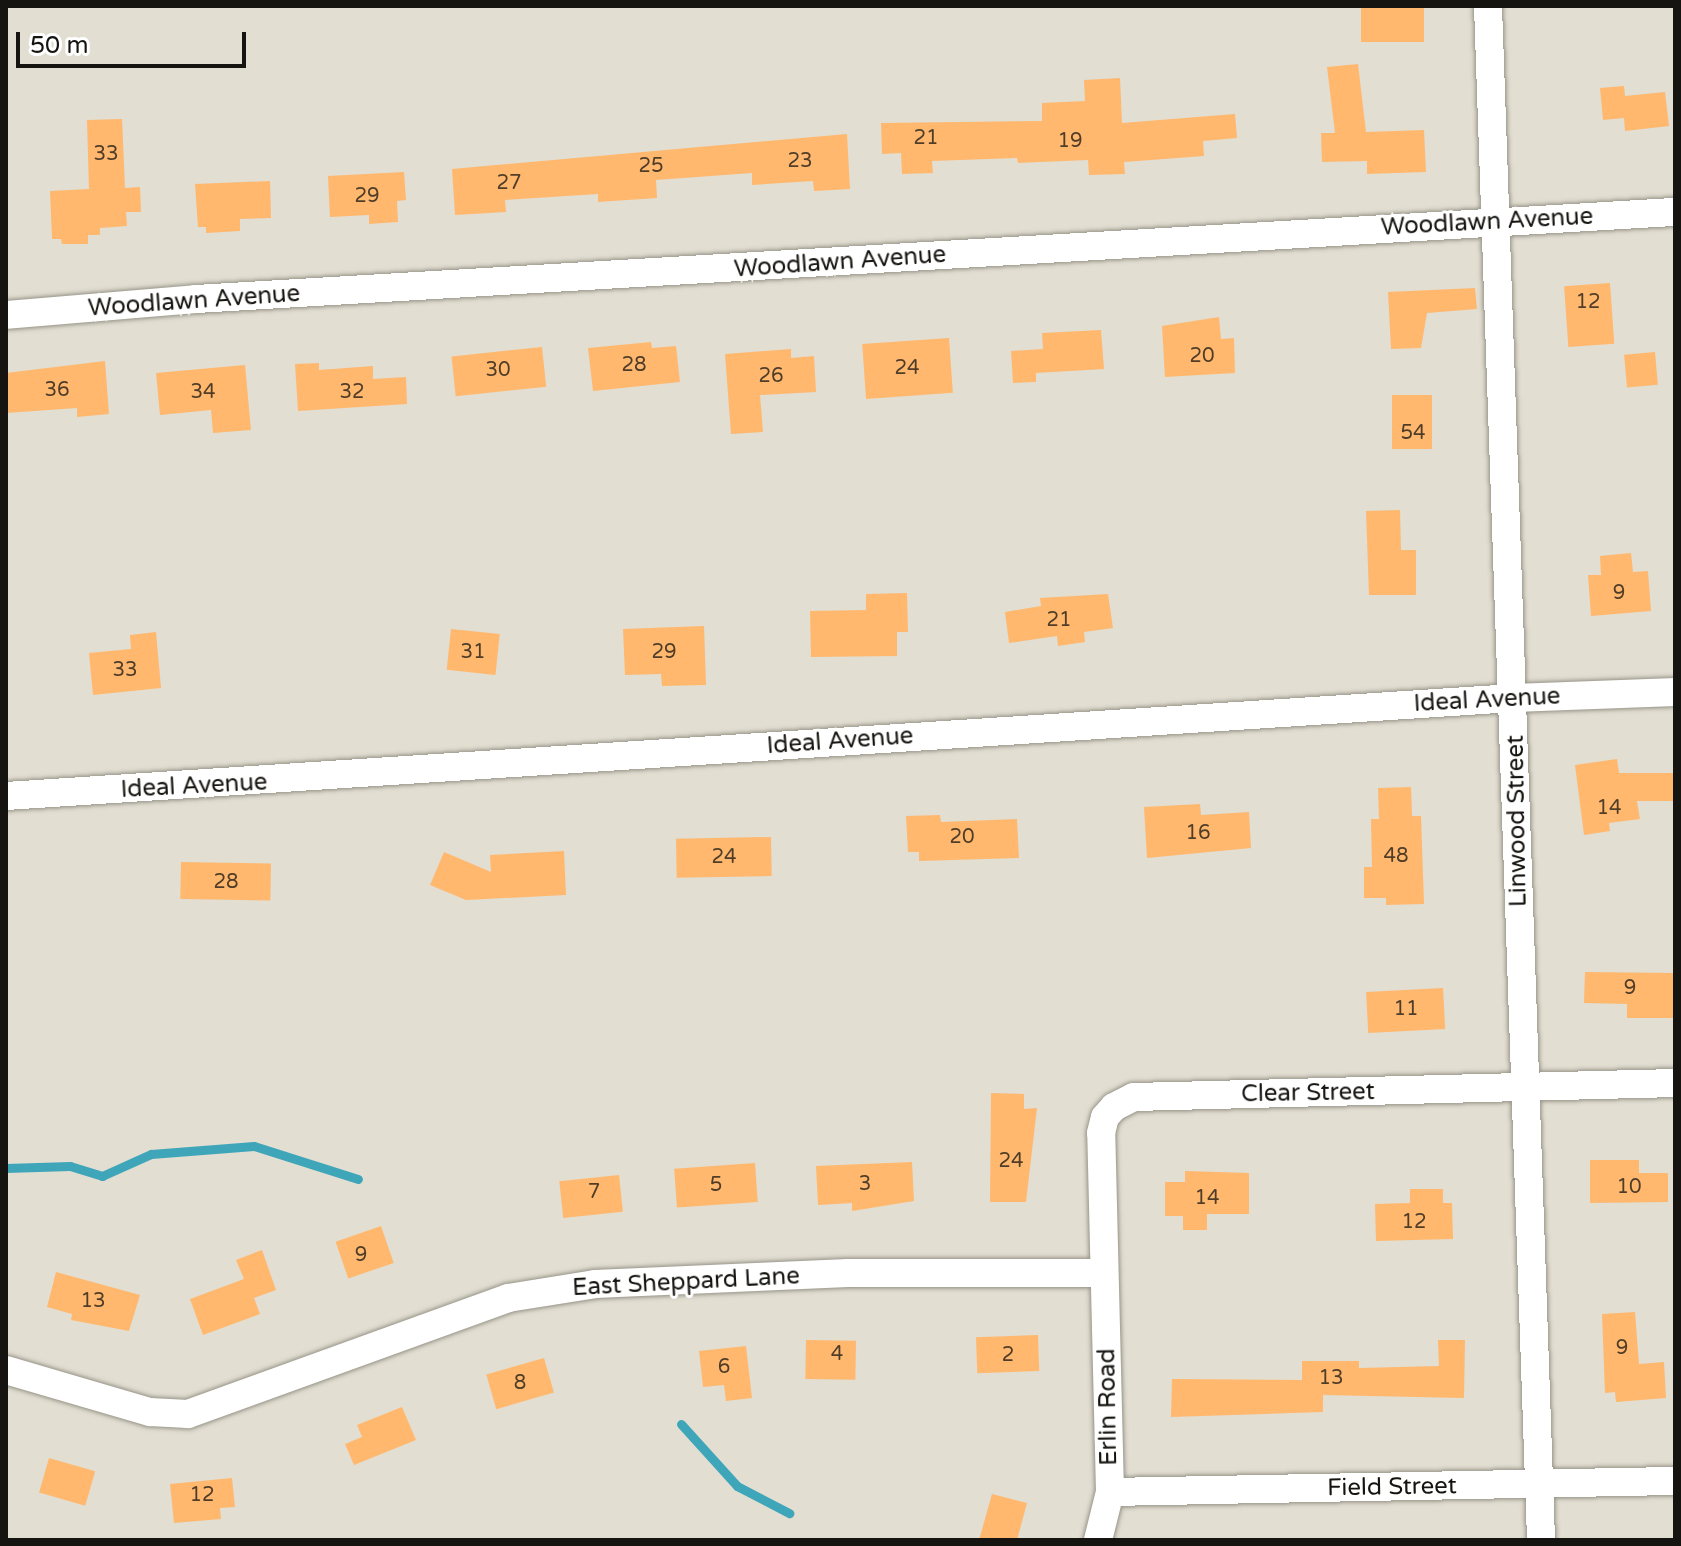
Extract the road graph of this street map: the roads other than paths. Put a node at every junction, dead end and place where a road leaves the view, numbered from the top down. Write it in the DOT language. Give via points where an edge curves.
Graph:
graph roads {
  1 [pos="1488,6"];
  2 [pos="1675,212"];
  3 [pos="1494,222"];
  4 [pos="6,315"];
  5 [pos="1675,692"];
  6 [pos="1514,698"];
  7 [pos="6,796"];
  8 [pos="1675,1083"];
  9 [pos="1524,1088"];
  10 [pos="1104,1273"];
  11 [pos="6,1370"];
  12 [pos="1675,1481"];
  13 [pos="1539,1484"];
  14 [pos="1110,1492"];
  15 [pos="1098,1540"];
  16 [pos="1541,1540"];
  1 -- 3 [label="street, Linwood Street"];
  2 -- 3 [label="street, Woodlawn Avenue"];
  3 -- 4 [label="street, Woodlawn Avenue"];
  3 -- 6 [label="street, Linwood Street"];
  5 -- 6 [label="street, Ideal Avenue"];
  6 -- 7 [label="street, Ideal Avenue"];
  6 -- 9 [label="street, Linwood Street"];
  8 -- 9 [label="street, Clear Street"];
  9 -- 10 [label="street, Clear Street" via="1125,1099 1105,1117 1101,1133"];
  9 -- 13 [label="street, Linwood Street"];
  10 -- 11 [label="street, East Sheppard Lane" via="848,1273 595,1284 508,1298 188,1414 150,1412"];
  10 -- 14 [label="street, Erlin Road"];
  12 -- 13 [label="street, Field Street"];
  13 -- 14 [label="street, Field Street"];
  13 -- 16 [label="street, Linwood Street"];
  14 -- 15 [label="street, Erlin Road"];
}
